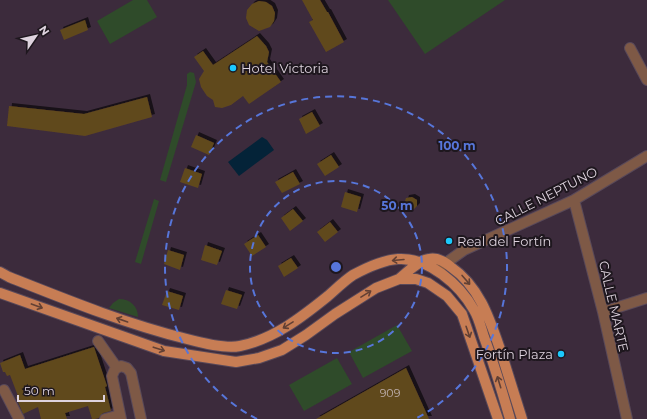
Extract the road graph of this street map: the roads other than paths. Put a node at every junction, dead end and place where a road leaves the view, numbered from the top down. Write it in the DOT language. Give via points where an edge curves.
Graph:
graph roads {
  1 [pos="630,48"];
  2 [pos="647,80"];
  3 [pos="647,156"];
  4 [pos="574,200"];
  5 [pos="419,262"];
  6 [pos="446,262"];
  7 [pos="436,270"];
  8 [pos="0,272"];
  9 [pos="399,279"];
  10 [pos="0,293"];
  11 [pos="647,298"];
  12 [pos="603,312"];
  13 [pos="98,340"];
  14 [pos="117,368"];
  15 [pos="4,390"];
  16 [pos="120,417"];
  17 [pos="19,419"];
  18 [pos="105,419"];
  19 [pos="141,419"];
  20 [pos="498,419"];
  21 [pos="510,419"];
  22 [pos="522,419"];
  23 [pos="628,419"];
  1 -- 2 [label="street"];
  3 -- 4 [label="street, CALLE NEPTUNO"];
  4 -- 6 [label="street, CALLE NEPTUNO" via="464,250"];
  4 -- 12 [label="street, CALLE MARTE"];
  5 -- 6 [label="main road" via="430,258"];
  5 -- 7 [label="main road"];
  5 -- 8 [label="main road, one-way" via="397,259 376,265 353,276 305,315 273,335 239,346 210,345 159,332 85,307"];
  5 -- 9 [label="main road"];
  6 -- 7 [label="street, CALLE NEPTUNO"];
  6 -- 22 [label="main road, one-way" via="475,291 488,314"];
  21 -- 7 [label="main road, one-way" via="475,311 461,290"];
  10 -- 9 [label="main road, one-way" via="164,351 236,362 282,350 370,292"];
  9 -- 20 [label="main road, one-way" via="428,282 447,296 462,314"];
  11 -- 12 [label="street"];
  12 -- 23 [label="street, CALLE MARTE"];
  13 -- 14 [label="street"];
  14 -- 16 [label="street" via="112,376"];
  14 -- 19 [label="street" via="125,367 131,373"];
  15 -- 17 [label="street"];
  16 -- 18 [label="street"];
}
